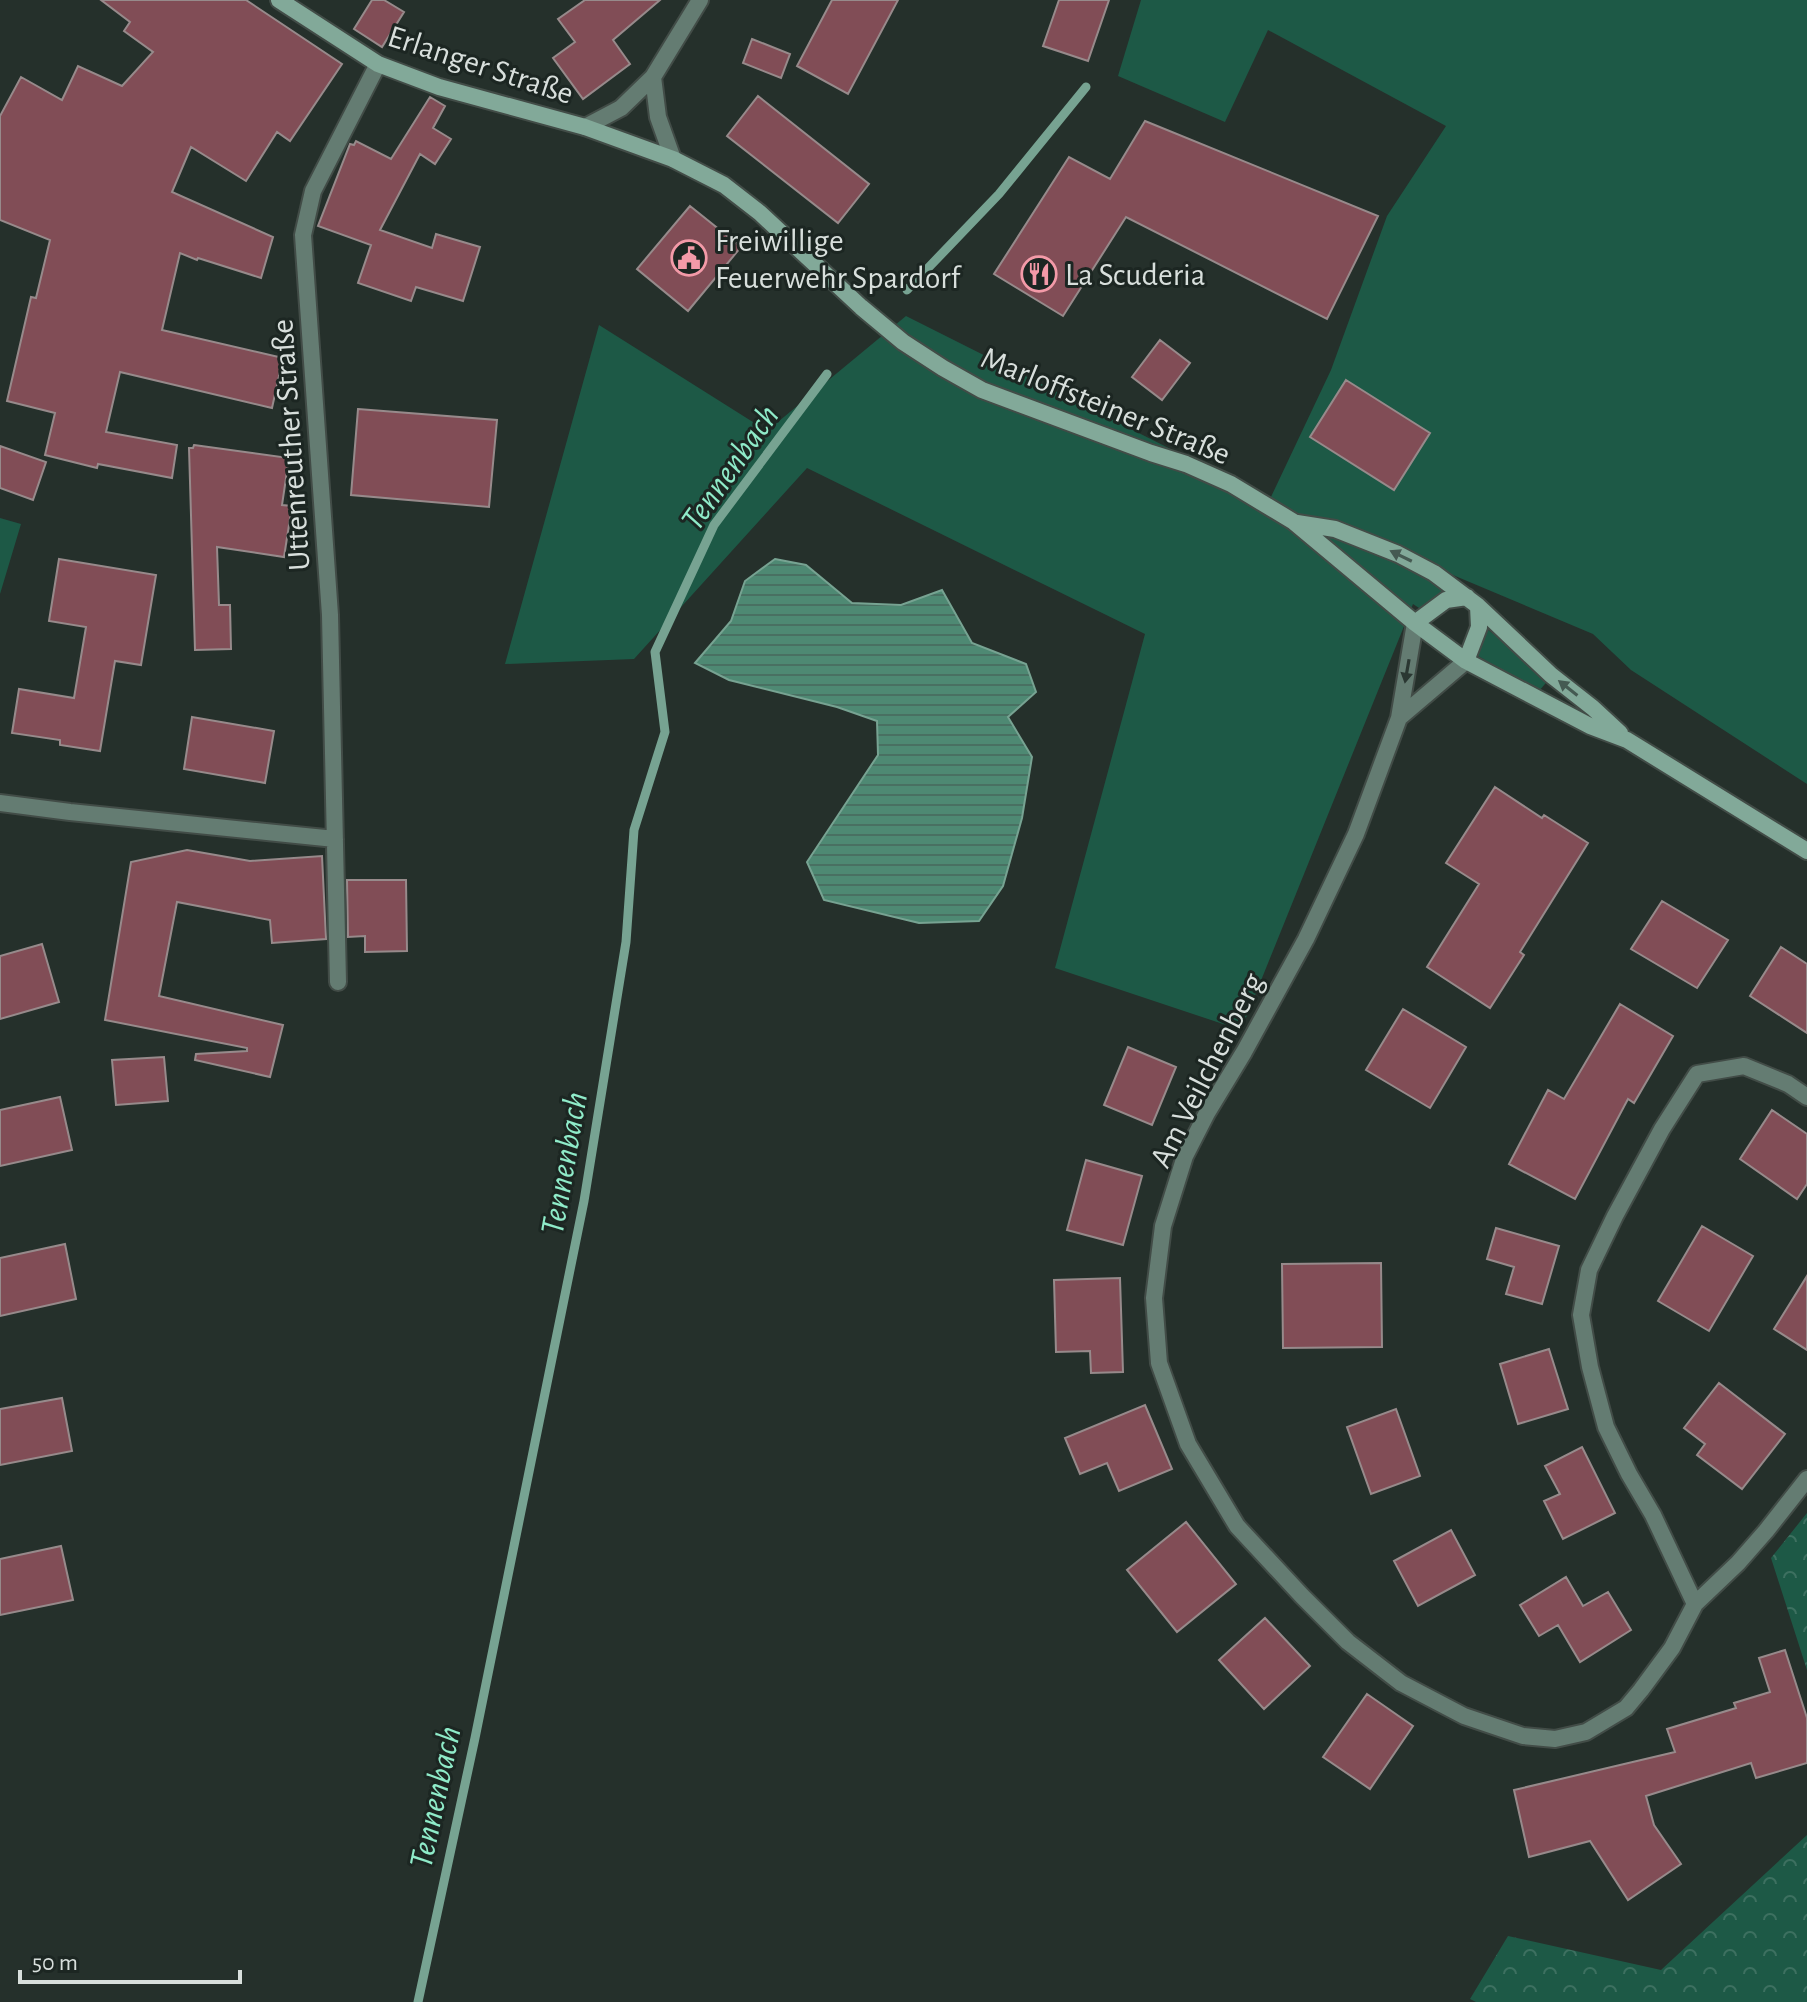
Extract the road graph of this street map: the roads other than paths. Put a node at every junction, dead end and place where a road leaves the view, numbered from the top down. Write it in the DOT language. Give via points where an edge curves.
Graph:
graph roads {
  1 [pos="279,0"];
  2 [pos="700,0"];
  3 [pos="378,64"];
  4 [pos="653,77"];
  5 [pos="585,127"];
  6 [pos="673,159"];
  7 [pos="1294,522"];
  8 [pos="1472,601"];
  9 [pos="1415,623"];
  10 [pos="1466,661"];
  11 [pos="1399,718"];
  12 [pos="1627,740"];
  13 [pos="0,803"];
  14 [pos="335,839"];
  15 [pos="1807,851"];
  16 [pos="338,982"];
  17 [pos="1807,1097"];
  18 [pos="1807,1479"];
  19 [pos="1695,1604"];
  1 -- 3 [label="main road, Erlanger Straße"];
  2 -- 4 [label="street"];
  3 -- 5 [label="main road, Erlanger Straße" via="439,87"];
  3 -- 14 [label="street, Uttenreuther Straße" via="313,191 303,235 330,615"];
  4 -- 5 [label="street" via="621,108"];
  4 -- 6 [label="street" via="658,117"];
  5 -- 6 [label="main road, Marloffsteiner Straße"];
  6 -- 7 [label="main road, Marloffsteiner Straße" via="724,185 861,307 943,368 982,390 1186,464"];
  8 -- 7 [label="main road, Marloffsteiner Straße, one-way" via="1398,554 1335,529"];
  7 -- 9 [label="main road, Marloffsteiner Straße"];
  8 -- 9 [label="main road" via="1446,600"];
  8 -- 10 [label="main road" via="1479,627"];
  12 -- 8 [label="main road, Marloffsteiner Straße, one-way"];
  9 -- 10 [label="main road, Marloffsteiner Straße"];
  9 -- 11 [label="street, Am Veilchenberg, one-way"];
  10 -- 11 [label="street, Am Veilchenberg"];
  10 -- 12 [label="main road, Marloffsteiner Straße"];
  11 -- 19 [label="street, Am Veilchenberg" via="1356,834 1306,939 1185,1156 1163,1226 1154,1298 1159,1363 1188,1444 1237,1526 1348,1642 1401,1683 1464,1716 1523,1736 1555,1739 1586,1732 1626,1708 1672,1648"];
  12 -- 15 [label="main road"];
  13 -- 14 [label="street"];
  14 -- 16 [label="street, Uttenreuther Straße"];
  17 -- 19 [label="street" via="1744,1066 1697,1074 1632,1181 1589,1270 1581,1315 1606,1427"];
  18 -- 19 [label="street, Am Veilchenberg" via="1757,1542"];
}
